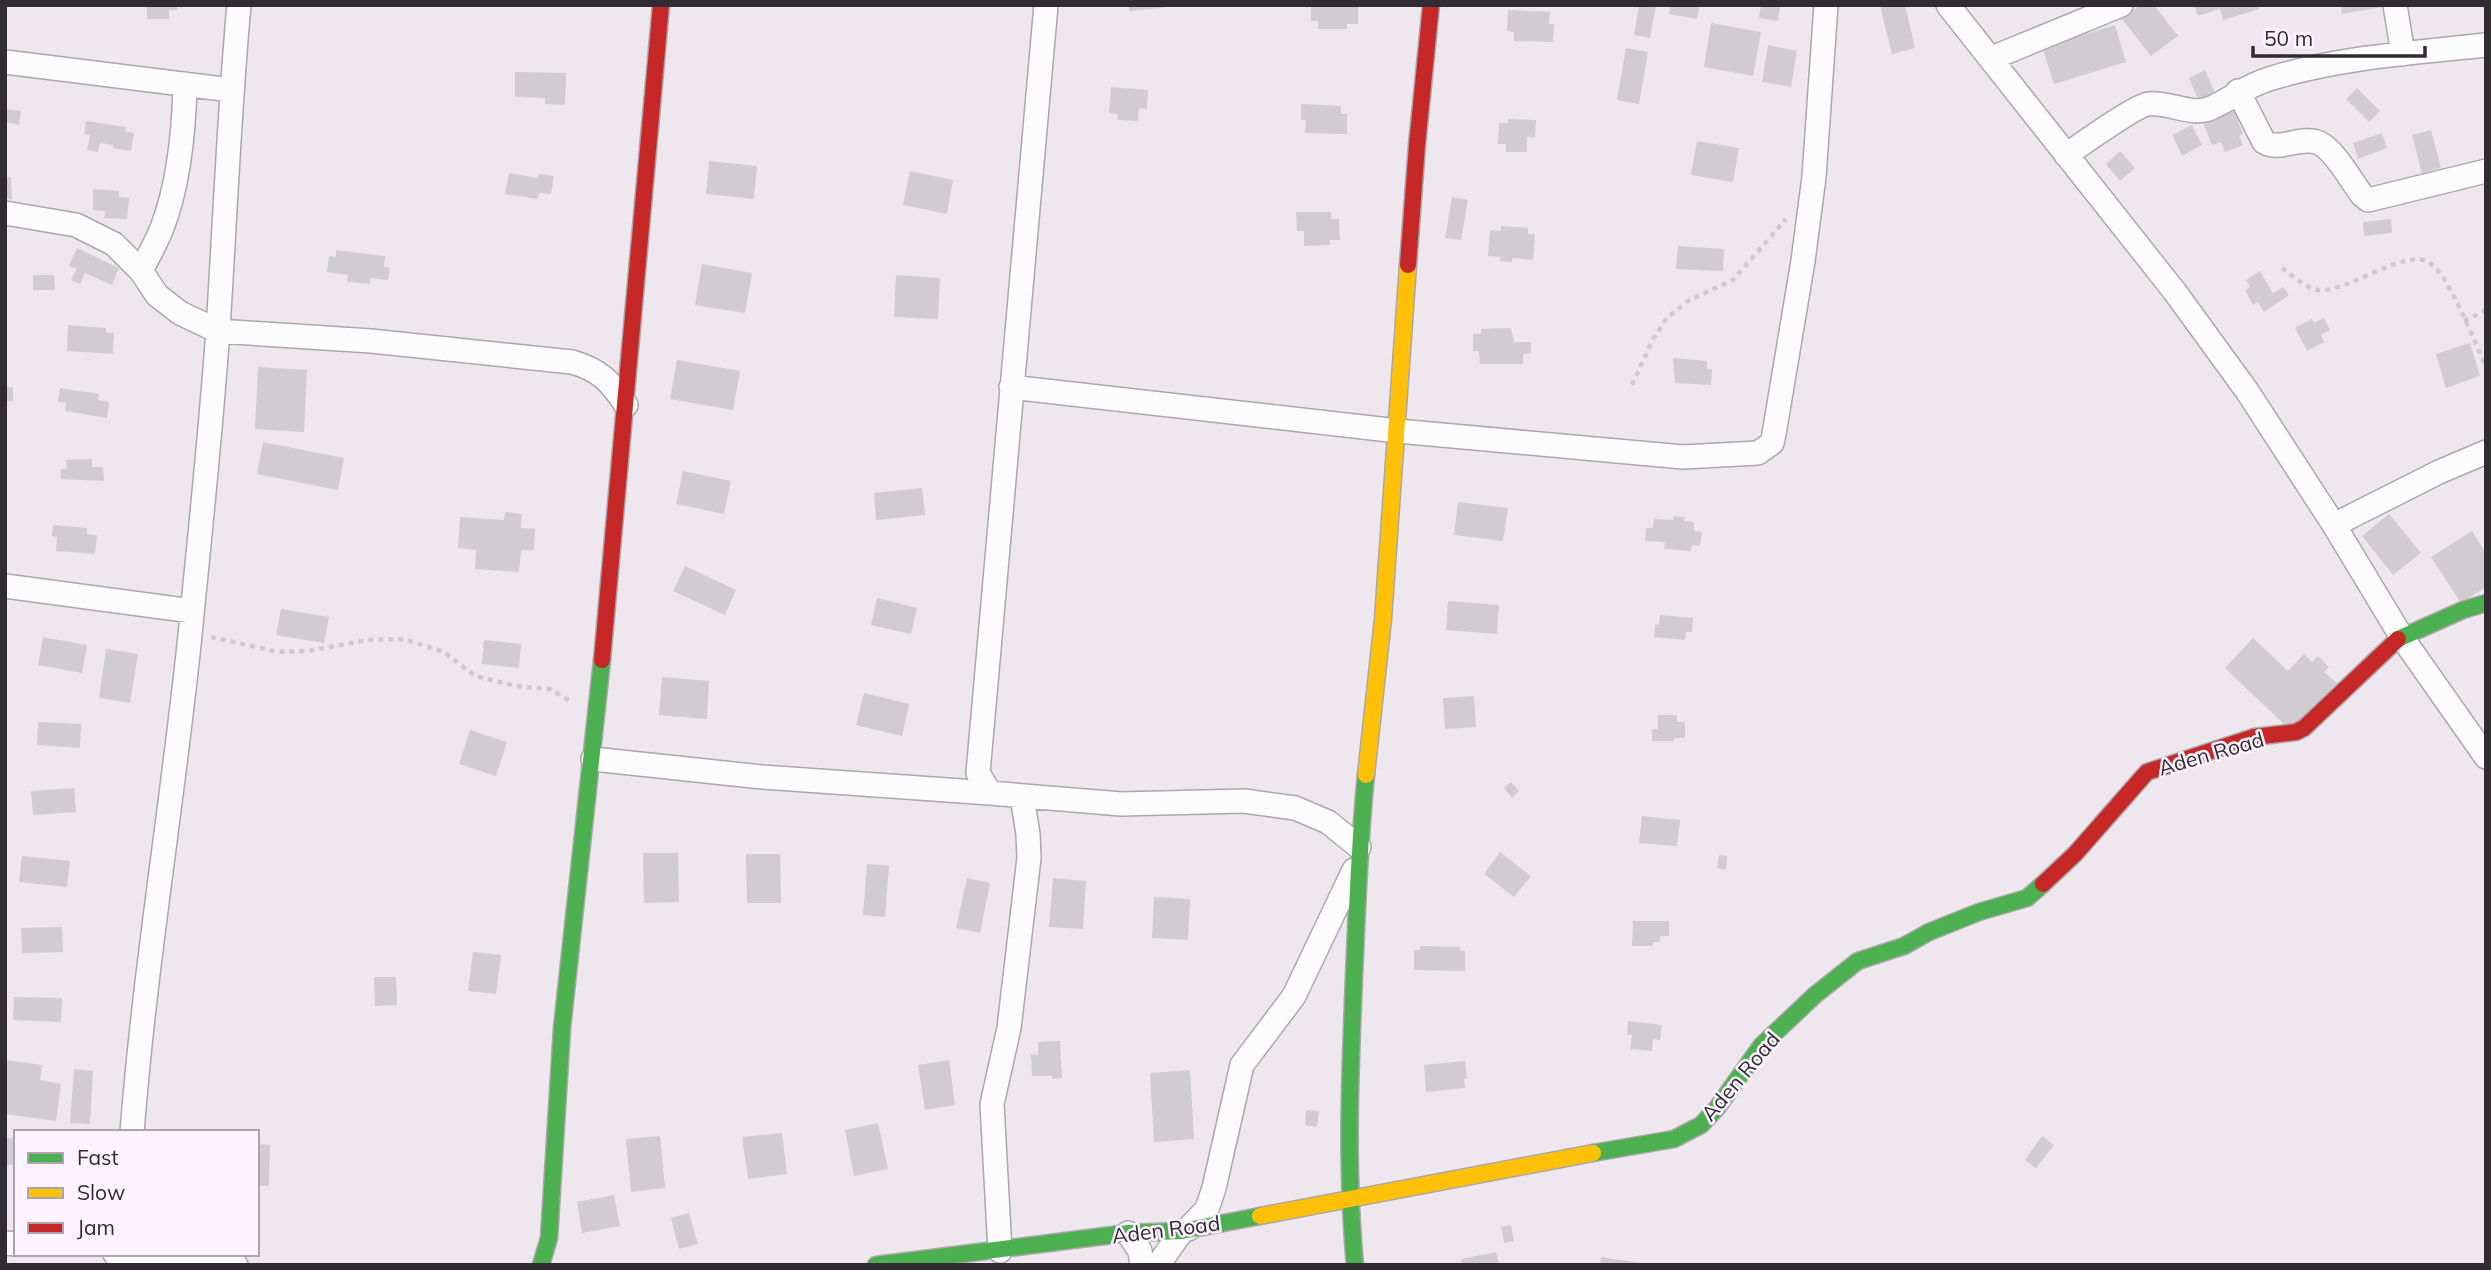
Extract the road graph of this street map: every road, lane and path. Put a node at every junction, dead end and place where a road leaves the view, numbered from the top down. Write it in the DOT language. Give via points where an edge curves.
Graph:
graph roads {
  1 [pos="239,5"];
  2 [pos="661,5"];
  3 [pos="1046,5"];
  4 [pos="1431,5"];
  5 [pos="1826,5"];
  6 [pos="1948,5"];
  7 [pos="2121,5"];
  8 [pos="2395,5"];
  9 [pos="2486,45"];
  10 [pos="2403,54"];
  11 [pos="1992,58"];
  12 [pos="5,62"];
  13 [pos="185,84"];
  14 [pos="232,90"];
  15 [pos="2238,91"];
  16 [pos="2066,155"];
  17 [pos="2486,171"];
  18 [pos="5,213"];
  19 [pos="1791,213"];
  20 [pos="2282,268"];
  21 [pos="141,271"];
  22 [pos="2486,310"];
  23 [pos="2464,321"];
  24 [pos="218,331"];
  25 [pos="2486,366"];
  26 [pos="1632,385"];
  27 [pos="1011,387"];
  28 [pos="626,405"];
  29 [pos="1398,431"];
  30 [pos="2486,452"];
  31 [pos="2333,525"];
  32 [pos="5,586"];
  33 [pos="2486,603"];
  34 [pos="191,621"];
  35 [pos="2401,636"];
  36 [pos="596,725"];
  37 [pos="2486,757"];
  38 [pos="593,759"];
  39 [pos="990,793"];
  40 [pos="1022,797"];
  41 [pos="1359,855"];
  42 [pos="132,1130"];
  43 [pos="1349,1199"];
  44 [pos="1185,1230"];
  45 [pos="1128,1233"];
  46 [pos="1000,1251"];
  47 [pos="129,1256"];
  48 [pos="174,1262"];
  49 [pos="236,1265"];
  50 [pos="541,1265"];
  51 [pos="876,1265"];
  52 [pos="1142,1265"];
  53 [pos="1158,1265"];
  54 [pos="1355,1265"];
  1 -- 14 [label="street"];
  2 -- 28 [label="street"];
  3 -- 27 [label="street"];
  4 -- 29 [label="street"];
  5 -- 29 [label="street" via="1803,261 1774,434 1766,450 1746,456 1683,457"];
  6 -- 11 [label="street"];
  7 -- 11 [label="street"];
  8 -- 10 [label="street"];
  9 -- 10 [label="street"];
  10 -- 15 [label="street" via="2334,62"];
  11 -- 16 [label="street"];
  12 -- 13 [label="street"];
  13 -- 14 [label="street"];
  13 -- 21 [label="street" via="184,131 173,185 163,227"];
  14 -- 24 [label="street"];
  15 -- 16 [label="street" via="2202,111 2143,105"];
  15 -- 17 [label="street" via="2264,142 2320,143 2368,200"];
  16 -- 31 [label="street" via="2223,358"];
  18 -- 21 [label="street" via="76,225 114,244"];
  19 -- 26 [label="path" via="1733,280 1688,301 1667,318"];
  20 -- 23 [label="path" via="2308,287 2334,290 2372,271 2425,260 2445,281"];
  21 -- 24 [label="street" via="157,295 180,313"];
  22 -- 23 [label="path"];
  23 -- 25 [label="path"];
  24 -- 28 [label="street" via="572,362 593,368"];
  24 -- 34 [label="street"];
  27 -- 29 [label="street"];
  27 -- 39 [label="street" via="978,774"];
  28 -- 36 [label="street"];
  29 -- 41 [label="street"];
  30 -- 31 [label="street"];
  31 -- 35 [label="street"];
  32 -- 34 [label="street"];
  33 -- 35 [label="street"];
  34 -- 36 [label="path" via="219,640 278,652 404,639 444,652 475,676 550,689"];
  34 -- 42 [label="street"];
  35 -- 37 [label="street"];
  35 -- 43 [label="street, Aden Road" via="2304,728 2254,737 2147,772 2075,854 2027,898 1979,912 1858,961 1761,1046 1701,1125 1674,1139"];
  36 -- 38 [label="street"];
  38 -- 39 [label="street" via="762,777"];
  38 -- 50 [label="street" via="562,1028 549,1238"];
  39 -- 40 [label="street"];
  40 -- 41 [label="street" via="1121,804 1244,801 1295,808 1328,822"];
  40 -- 46 [label="street" via="1030,858 1009,1028 992,1104"];
  41 -- 43 [label="street"];
  41 -- 44 [label="street" via="1294,996 1241,1065 1207,1209"];
  43 -- 44 [label="street, Aden Road"];
  43 -- 54 [label="street"];
  44 -- 45 [label="street, Aden Road"];
  44 -- 53 [label="street"];
  45 -- 46 [label="street, Aden Road"];
  45 -- 52 [label="street" via="1140,1251"];
  46 -- 51 [label="street, Aden Road"];
  47 -- 48 [label="street"];
  48 -- 49 [label="street"];
}
